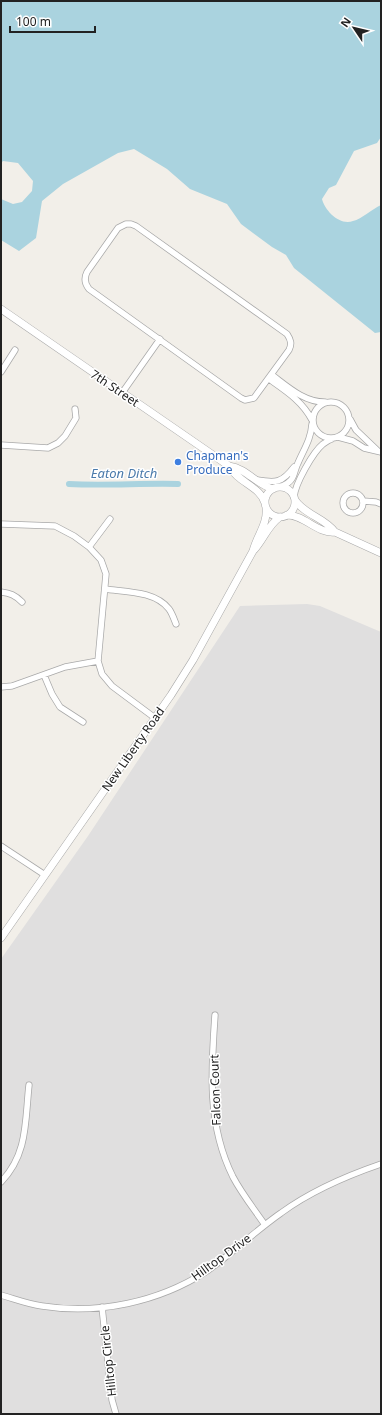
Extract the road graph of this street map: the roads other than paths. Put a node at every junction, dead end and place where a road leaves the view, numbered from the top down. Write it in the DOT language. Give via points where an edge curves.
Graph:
graph roads {
  1 [pos="1,309"];
  2 [pos="160,339"];
  3 [pos="15,350"];
  4 [pos="1,372"];
  5 [pos="270,377"];
  6 [pos="122,393"];
  7 [pos="326,402"];
  8 [pos="75,409"];
  9 [pos="349,417"];
  10 [pos="312,421"];
  11 [pos="335,438"];
  12 [pos="1,444"];
  13 [pos="380,452"];
  14 [pos="297,464"];
  15 [pos="229,466"];
  16 [pos="255,480"];
  17 [pos="277,488"];
  18 [pos="294,499"];
  19 [pos="363,500"];
  20 [pos="381,504"];
  21 [pos="266,505"];
  22 [pos="283,516"];
  23 [pos="110,519"];
  24 [pos="1,524"];
  25 [pos="335,532"];
  26 [pos="89,547"];
  27 [pos="252,551"];
  28 [pos="381,554"];
  29 [pos="105,589"];
  30 [pos="1,592"];
  31 [pos="22,602"];
  32 [pos="176,624"];
  33 [pos="98,661"];
  34 [pos="44,675"];
  35 [pos="1,687"];
  36 [pos="155,718"];
  37 [pos="83,722"];
  38 [pos="1,846"];
  39 [pos="45,875"];
  40 [pos="1,938"];
  41 [pos="215,1015"];
  42 [pos="29,1085"];
  43 [pos="381,1164"];
  44 [pos="1,1182"];
  45 [pos="265,1225"];
  46 [pos="1,1296"];
  47 [pos="102,1307"];
  48 [pos="116,1414"];
  1 -- 6 [label="street, 7th Street"];
  2 -- 5 [label="street" via="245,400 254,398"];
  2 -- 5 [label="street" via="86,285 87,272 118,228 126,224 136,226 287,334 291,344 289,350"];
  2 -- 6 [label="street"];
  3 -- 4 [label="street"];
  5 -- 7 [label="street" via="308,400"];
  5 -- 10 [label="street" via="303,406"];
  6 -- 15 [label="street, 7th Street"];
  7 -- 9 [label="street" via="339,403 346,409"];
  7 -- 10 [label="street" via="318,407"];
  8 -- 12 [label="street" via="76,418 66,436 58,444 48,448"];
  9 -- 11 [label="street" via="347,429"];
  9 -- 13 [label="street" via="356,430"];
  10 -- 11 [label="street" via="317,432 326,438"];
  10 -- 14 [label="street" via="308,443"];
  11 -- 13 [label="street"];
  11 -- 18 [label="street" via="323,444 313,456 297,484"];
  14 -- 16 [label="street" via="281,481"];
  14 -- 17 [label="street" via="291,480"];
  15 -- 16 [label="street, 7th Street" via="238,468"];
  15 -- 21 [label="street, 7th Street" via="233,474 261,495"];
  16 -- 17 [label="street, 7th Street" via="265,487"];
  17 -- 18 [label="street" via="290,491"];
  17 -- 21 [label="street" via="266,496"];
  18 -- 22 [label="street" via="294,507"];
  18 -- 25 [label="street" via="301,508"];
  19 -- 20 [label="street"];
  21 -- 22 [label="street" via="273,515"];
  21 -- 27 [label="street, New Liberty Road" via="266,521"];
  22 -- 25 [label="street" via="300,517 328,533"];
  22 -- 27 [label="street, New Liberty Road" via="272,524 262,542"];
  23 -- 26 [label="street"];
  24 -- 26 [label="street" via="55,526"];
  25 -- 28 [label="street"];
  26 -- 29 [label="street" via="101,560 106,574"];
  27 -- 36 [label="street, New Liberty Road" via="182,678"];
  29 -- 32 [label="street" via="157,598 169,610"];
  29 -- 33 [label="street"];
  30 -- 31 [label="street" via="16,596"];
  33 -- 34 [label="street" via="65,667"];
  33 -- 36 [label="street" via="102,674 112,686"];
  34 -- 35 [label="street"];
  34 -- 37 [label="street" via="60,707"];
  36 -- 39 [label="street, New Liberty Road"];
  38 -- 39 [label="street"];
  39 -- 40 [label="street, New Liberty Road"];
  41 -- 45 [label="street, Falcon Court" via="213,1108 218,1138 233,1176"];
  42 -- 44 [label="street" via="23,1143 14,1166"];
  43 -- 45 [label="street, Hilltop Drive" via="322,1188"];
  45 -- 47 [label="street, Hilltop Drive" via="218,1263 176,1288 128,1303"];
  46 -- 47 [label="street, Hilltop Drive" via="43,1306"];
  47 -- 48 [label="street, Hilltop Circle" via="112,1400"];
}
